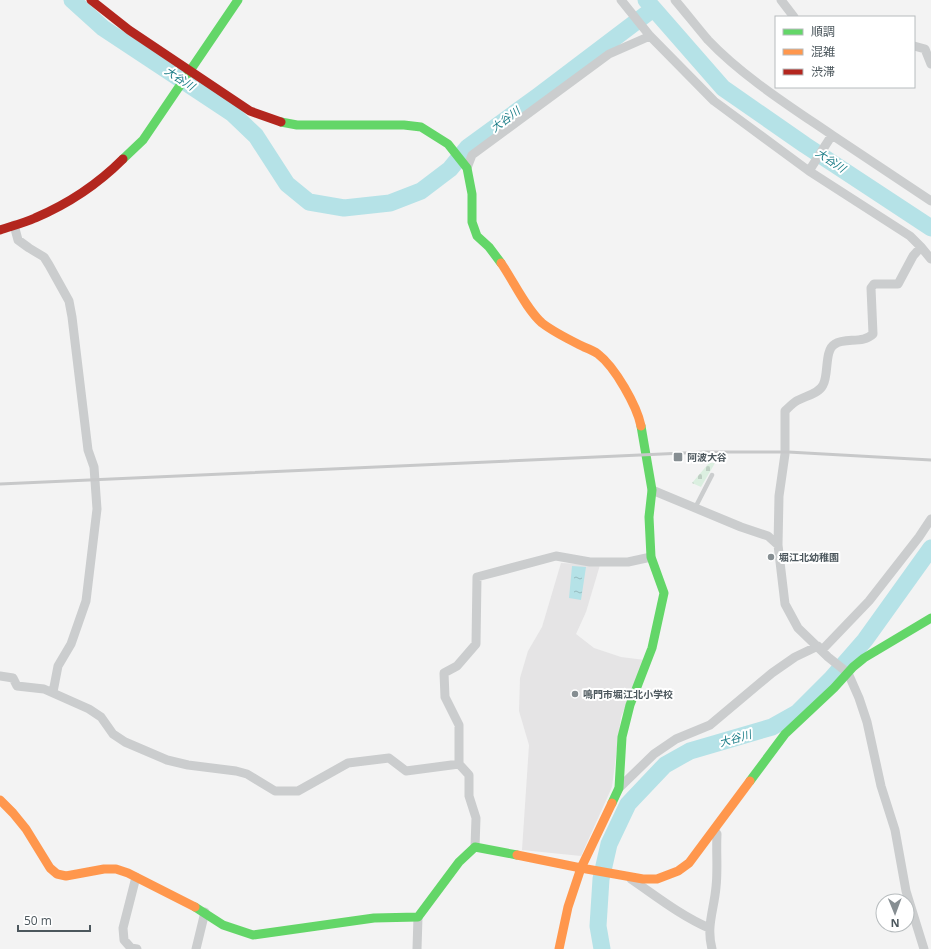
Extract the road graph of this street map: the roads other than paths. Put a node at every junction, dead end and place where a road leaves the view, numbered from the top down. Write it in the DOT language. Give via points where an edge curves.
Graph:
graph roads {
  1 [pos="91,0"];
  2 [pos="238,0"];
  3 [pos="621,0"];
  4 [pos="675,0"];
  5 [pos="782,0"];
  6 [pos="793,16"];
  7 [pos="650,36"];
  8 [pos="915,46"];
  9 [pos="931,64"];
  10 [pos="187,74"];
  11 [pos="831,136"];
  12 [pos="464,165"];
  13 [pos="810,169"];
  14 [pos="931,201"];
  15 [pos="14,225"];
  16 [pos="0,230"];
  17 [pos="921,247"];
  18 [pos="931,259"];
  19 [pos="712,475"];
  20 [pos="652,490"];
  21 [pos="695,508"];
  22 [pos="931,519"];
  23 [pos="778,545"];
  24 [pos="651,557"];
  25 [pos="931,618"];
  26 [pos="823,651"];
  27 [pos="846,672"];
  28 [pos="0,676"];
  29 [pos="54,692"];
  30 [pos="459,764"];
  31 [pos="619,788"];
  32 [pos="0,800"];
  33 [pos="714,830"];
  34 [pos="475,847"];
  35 [pos="584,868"];
  36 [pos="623,875"];
  37 [pos="136,877"];
  38 [pos="205,912"];
  39 [pos="418,917"];
  40 [pos="709,928"];
  41 [pos="137,949"];
  42 [pos="196,949"];
  43 [pos="417,949"];
  44 [pos="559,949"];
  45 [pos="712,949"];
  46 [pos="924,949"];
  1 -- 10 [label="street"];
  2 -- 10 [label="street"];
  3 -- 7 [label="street"];
  4 -- 11 [label="street" via="709,40 735,64"];
  5 -- 6 [label="street"];
  7 -- 12 [label="street" via="609,54 472,155"];
  7 -- 13 [label="street" via="714,100"];
  8 -- 9 [label="street" via="925,49"];
  10 -- 12 [label="street" via="250,111 276,121 297,125 421,127 448,144"];
  10 -- 15 [label="street" via="143,140 114,168 60,206"];
  11 -- 13 [label="street"];
  11 -- 14 [label="street"];
  12 -- 20 [label="street" via="472,194 472,222 477,236 502,264 541,322 556,333 598,354 629,395 639,417"];
  13 -- 17 [label="street" via="910,236"];
  15 -- 16 [label="street"];
  15 -- 29 [label="street" via="18,240 44,257 69,301 88,450 94,467 97,509 86,601 71,644 58,666"];
  17 -- 18 [label="street"];
  17 -- 23 [label="street" via="913,256 898,284 874,284 871,288 873,334 863,339 836,343 830,348 824,384 816,392 795,402 785,411 785,452 779,496"];
  19 -- 21 [label="lane"];
  20 -- 21 [label="street"];
  20 -- 24 [label="street" via="649,517"];
  21 -- 23 [label="street" via="768,536"];
  22 -- 26 [label="street" via="869,601"];
  23 -- 26 [label="street" via="785,604 798,628"];
  24 -- 30 [label="street" via="628,562 590,562 556,556 476,576 476,644 457,666 444,673 445,697 459,725"];
  24 -- 31 [label="street" via="664,593 652,648 630,705 624,730"];
  25 -- 27 [label="street" via="864,658"];
  26 -- 27 [label="street"];
  26 -- 31 [label="street" via="796,657 772,673 710,725 676,739 654,754"];
  27 -- 33 [label="street" via="834,688 785,734"];
  27 -- 46 [label="street" via="867,722 881,786 895,830 906,891"];
  28 -- 29 [label="street" via="13,678 17,686"];
  29 -- 30 [label="street" via="101,717 113,734 125,742 167,760 247,774 275,791 298,791 348,763 389,758 406,771"];
  30 -- 34 [label="street" via="469,775 469,796 476,818"];
  31 -- 35 [label="street"];
  32 -- 37 [label="street" via="26,829 50,868 57,874 66,876 116,869"];
  33 -- 36 [label="street" via="689,863 678,871 657,879"];
  33 -- 40 [label="street" via="717,834 716,888"];
  34 -- 35 [label="street"];
  34 -- 39 [label="street" via="459,862"];
  35 -- 36 [label="street"];
  35 -- 44 [label="street" via="568,907"];
  36 -- 40 [label="street"];
  37 -- 38 [label="street"];
  37 -- 41 [label="street" via="123,928 124,940 131,948"];
  38 -- 39 [label="street" via="223,925 253,935 374,918"];
  38 -- 42 [label="street"];
  39 -- 43 [label="street"];
  40 -- 45 [label="street"];
}
